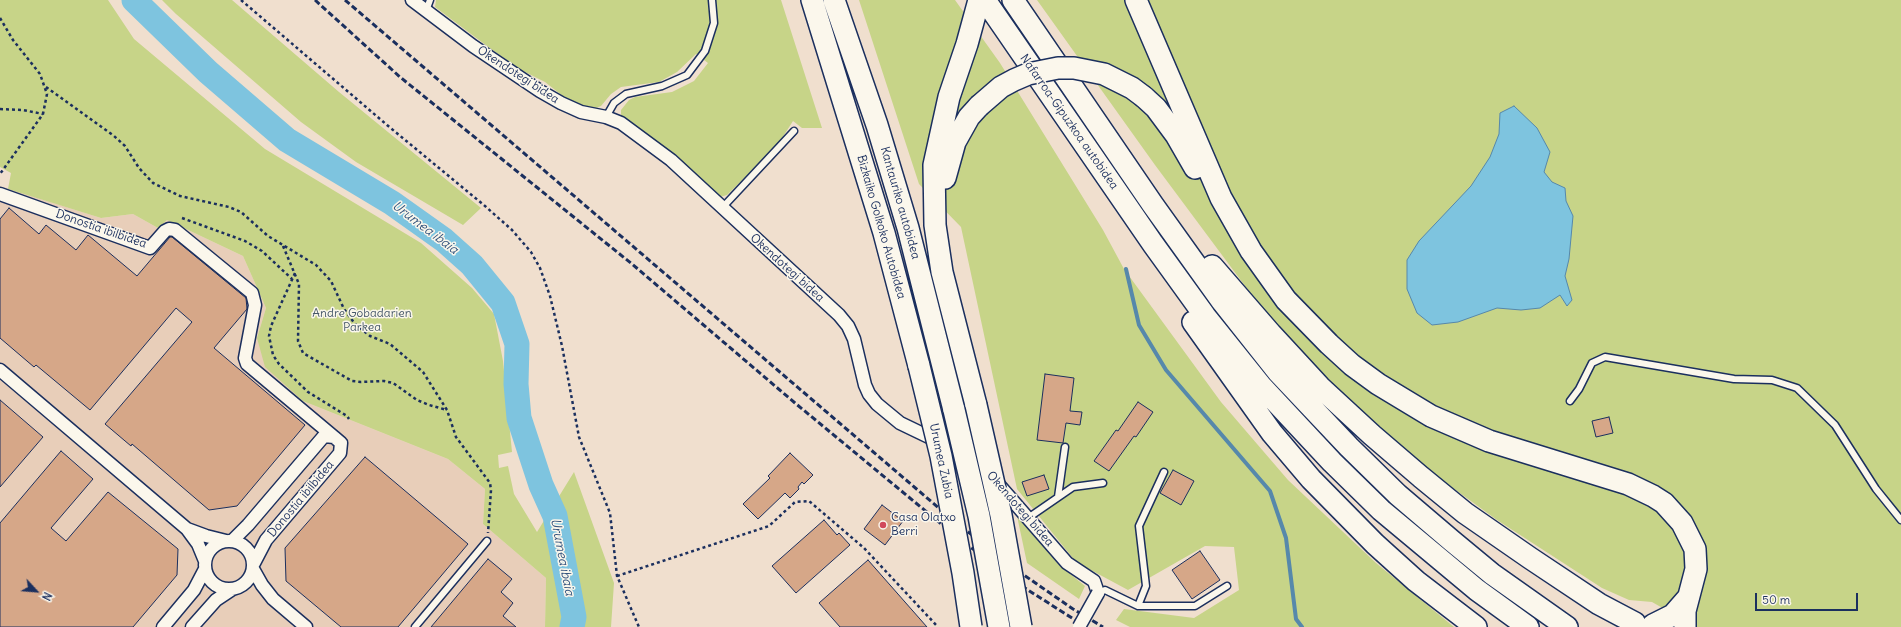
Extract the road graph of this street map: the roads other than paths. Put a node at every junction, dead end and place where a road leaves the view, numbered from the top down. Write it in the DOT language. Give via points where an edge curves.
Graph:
graph roads {
  1 [pos="412,0"];
  2 [pos="712,0"];
  3 [pos="800,0"];
  4 [pos="812,0"];
  5 [pos="834,0"];
  6 [pos="979,0"];
  7 [pos="985,0"];
  8 [pos="1013,0"];
  9 [pos="1136,0"];
  10 [pos="428,5"];
  11 [pos="840,89"];
  12 [pos="606,117"];
  13 [pos="794,131"];
  14 [pos="0,194"];
  15 [pos="1221,198"];
  16 [pos="1153,205"];
  17 [pos="722,208"];
  18 [pos="1153,244"];
  19 [pos="964,357"];
  20 [pos="919,366"];
  21 [pos="0,370"];
  22 [pos="1570,401"];
  23 [pos="954,410"];
  24 [pos="334,437"];
  25 [pos="1065,447"];
  26 [pos="1164,472"];
  27 [pos="1103,483"];
  28 [pos="1058,497"];
  29 [pos="1028,518"];
  30 [pos="1901,520"];
  31 [pos="187,529"];
  32 [pos="229,541"];
  33 [pos="487,541"];
  34 [pos="205,565"];
  35 [pos="254,566"];
  36 [pos="1227,586"];
  37 [pos="231,590"];
  38 [pos="1098,593"];
  39 [pos="1687,599"];
  40 [pos="1138,606"];
  41 [pos="163,627"];
  42 [pos="192,627"];
  43 [pos="306,627"];
  44 [pos="414,627"];
  45 [pos="971,627"];
  46 [pos="999,627"];
  47 [pos="1021,627"];
  48 [pos="1079,627"];
  49 [pos="1476,627"];
  50 [pos="1528,627"];
  51 [pos="1567,627"];
  52 [pos="1685,627"];
  1 -- 10 [label="street, Okendotegi bidea"];
  2 -- 12 [label="lane" via="714,22 705,51 687,75 662,86 626,94 614,103"];
  3 -- 11 [label="highway"];
  4 -- 11 [label="highway"];
  5 -- 23 [label="highway, Kantauriko autobidea" via="877,124 908,228"];
  6 -- 19 [label="highway" via="948,97 934,165 935,225 942,272"];
  7 -- 18 [label="highway, Nafarroa-Gipuzkoa autobidea"];
  8 -- 16 [label="highway, Nafarroa-Gipuzkoa autobidea"];
  9 -- 15 [label="highway"];
  10 -- 12 [label="street, Okendotegi bidea" via="484,53 540,91 581,112"];
  11 -- 20 [label="highway, Bizkaiko Golkoko Autobidea" via="884,234"];
  12 -- 17 [label="street, Okendotegi bidea" via="621,123 671,160"];
  13 -- 17 [label="lane"];
  14 -- 24 [label="street, Donostia ibilbidea" via="150,248 165,231 175,230 252,293 255,304 244,358 247,364"];
  15 -- 19 [label="highway, bridge" via="1204,184 1176,135 1156,108 1132,88 1104,74 1074,68 1058,68 1028,74 1001,87 969,117 955,142 947,169 944,239"];
  15 -- 39 [label="highway" via="1251,251 1286,300 1352,365 1404,401 1460,430 1615,480 1653,496 1674,512 1688,531 1695,554 1695,580"];
  16 -- 39 [label="highway" via="1175,220 1229,286 1320,387 1372,435 1465,513 1599,604 1644,624 1673,615"];
  16 -- 51 [label="highway, Nafarroa-Gipuzkoa autobidea" via="1221,300 1274,366 1349,447 1398,495 1452,541 1492,574"];
  17 -- 29 [label="street, Okendotegi bidea" via="848,326 857,348 865,385 877,404 900,423 954,449 985,469"];
  18 -- 49 [label="highway" via="1160,269 1190,318 1272,433 1311,479 1375,544 1416,581"];
  18 -- 50 [label="highway, Nafarroa-Gipuzkoa autobidea" via="1252,375 1332,462 1436,557"];
  19 -- 47 [label="highway, bridge" via="1001,515"];
  20 -- 45 [label="highway, Urumea Zubia, bridge" via="941,456"];
  21 -- 31 [label="street"];
  22 -- 30 [label="lane" via="1592,363 1604,357 1734,379 1772,380 1797,388 1835,425 1876,489"];
  23 -- 46 [label="highway, Urumea Zubia, bridge" via="979,516"];
  24 -- 32 [label="street, Donostia ibilbidea" via="324,436 248,525"];
  24 -- 35 [label="street, Donostia ibilbidea" via="341,443 340,453 266,540"];
  25 -- 28 [label="lane"];
  26 -- 40 [label="lane" via="1139,526 1146,586"];
  27 -- 28 [label="lane" via="1073,487"];
  28 -- 29 [label="lane"];
  29 -- 38 [label="street, Okendotegi bidea" via="1067,564 1094,581"];
  31 -- 32 [label="street"];
  31 -- 34 [label="street" via="198,544"];
  32 -- 34 [label="street" via="212,547"];
  32 -- 35 [label="street" via="249,550"];
  33 -- 44 [label="lane"];
  34 -- 37 [label="street" via="212,582 223,589"];
  34 -- 41 [label="street" via="194,590"];
  35 -- 37 [label="street" via="246,583"];
  35 -- 43 [label="street" via="262,585 273,599"];
  36 -- 40 [label="lane" via="1196,606"];
  37 -- 42 [label="street" via="216,600"];
  38 -- 40 [label="lane" via="1105,590"];
  38 -- 48 [label="street, bridge"];
  39 -- 52 [label="highway"];
}
